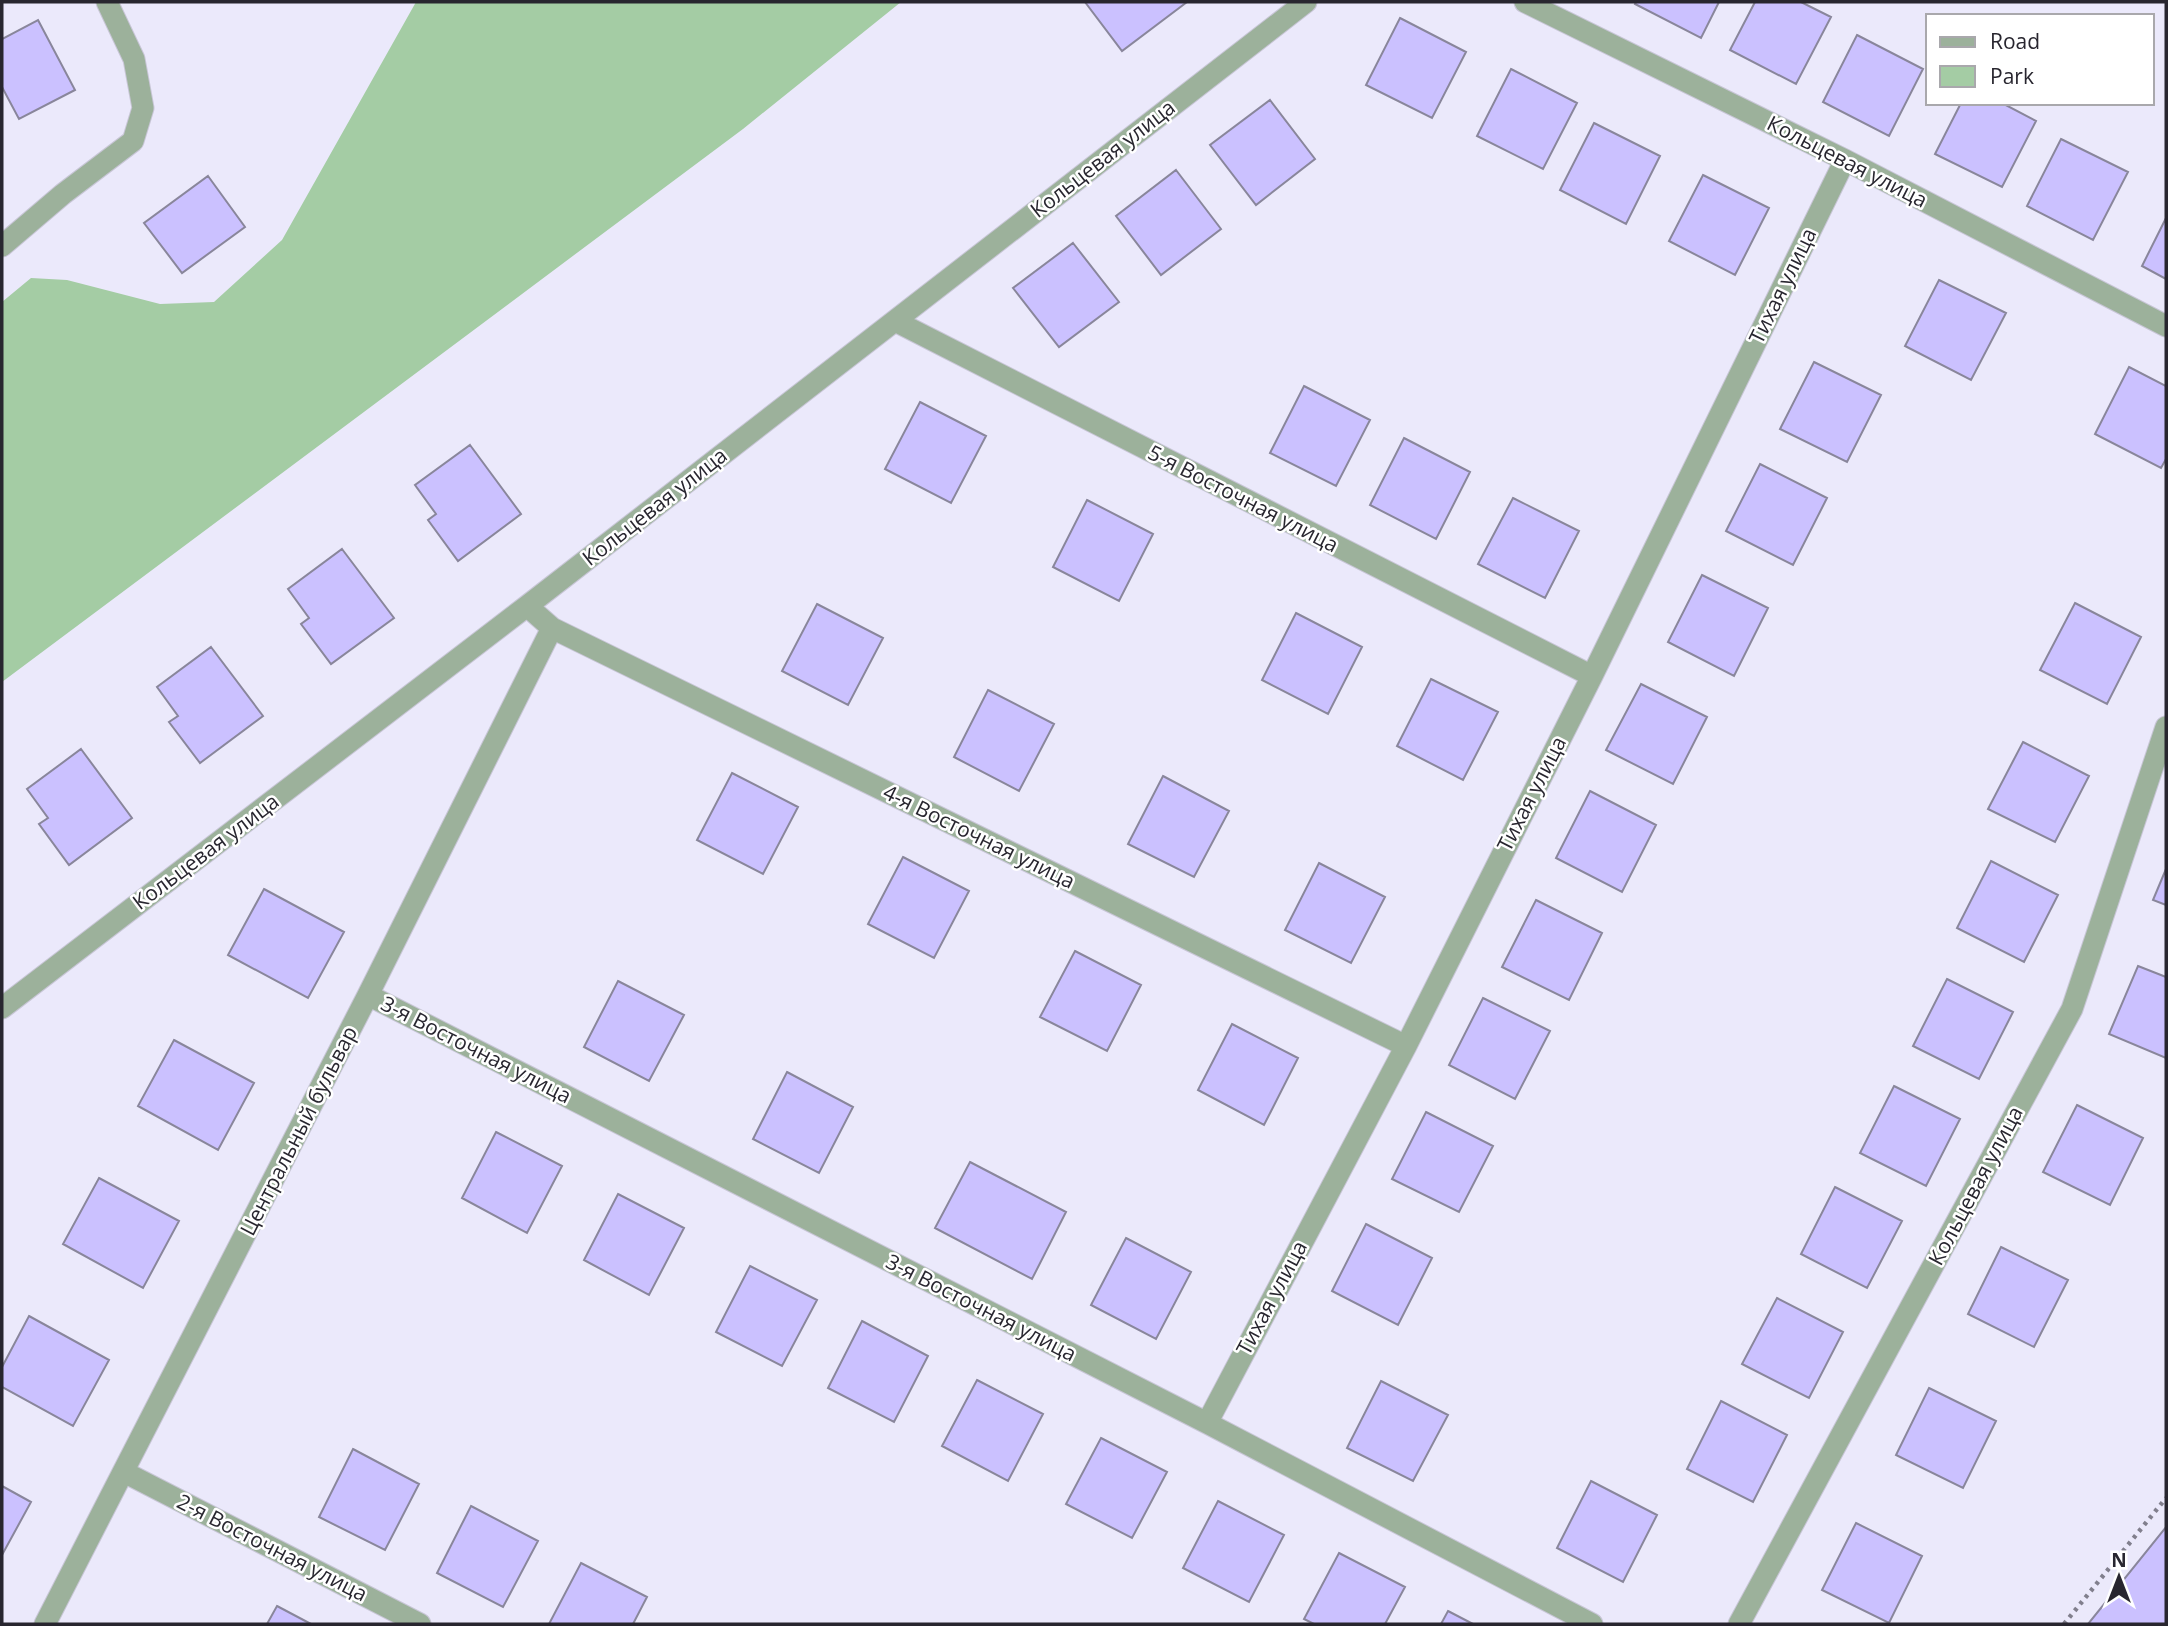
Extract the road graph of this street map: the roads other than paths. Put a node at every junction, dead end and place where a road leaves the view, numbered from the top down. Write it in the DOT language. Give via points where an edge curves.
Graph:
graph roads {
  1 [pos="107,2"];
  2 [pos="1306,2"];
  3 [pos="1525,2"];
  4 [pos="1845,160"];
  5 [pos="2,246"];
  6 [pos="895,321"];
  7 [pos="2166,326"];
  8 [pos="527,606"];
  9 [pos="552,628"];
  10 [pos="1591,676"];
  11 [pos="2166,727"];
  12 [pos="368,995"];
  13 [pos="2,1008"];
  14 [pos="1406,1046"];
  15 [pos="1207,1423"];
  16 [pos="124,1472"];
  17 [pos="45,1624"];
  18 [pos="419,1624"];
  19 [pos="1592,1624"];
  20 [pos="1738,1624"];
  1 -- 5 [label="lane" via="134,59 143,108 133,141"];
  2 -- 6 [label="lane, Кольцевая улица"];
  3 -- 4 [label="lane, Кольцевая улица"];
  4 -- 7 [label="lane, Кольцевая улица"];
  4 -- 10 [label="lane, Тихая улица"];
  6 -- 8 [label="lane, Кольцевая улица"];
  6 -- 10 [label="lane, 5-я Восточная улица"];
  8 -- 9 [label="lane"];
  8 -- 13 [label="lane, Кольцевая улица"];
  9 -- 12 [label="lane, Центральный бульвар"];
  9 -- 14 [label="lane, 4-я Восточная улица"];
  10 -- 14 [label="lane, Тихая улица"];
  11 -- 20 [label="lane, Кольцевая улица" via="2071,1009"];
  12 -- 15 [label="lane, 3-я Восточная улица"];
  12 -- 16 [label="lane, Центральный бульвар"];
  14 -- 15 [label="lane, Тихая улица"];
  15 -- 19 [label="lane, 3-я Восточная улица"];
  16 -- 17 [label="lane, Центральный бульвар"];
  16 -- 18 [label="lane, 2-я Восточная улица"];
}
